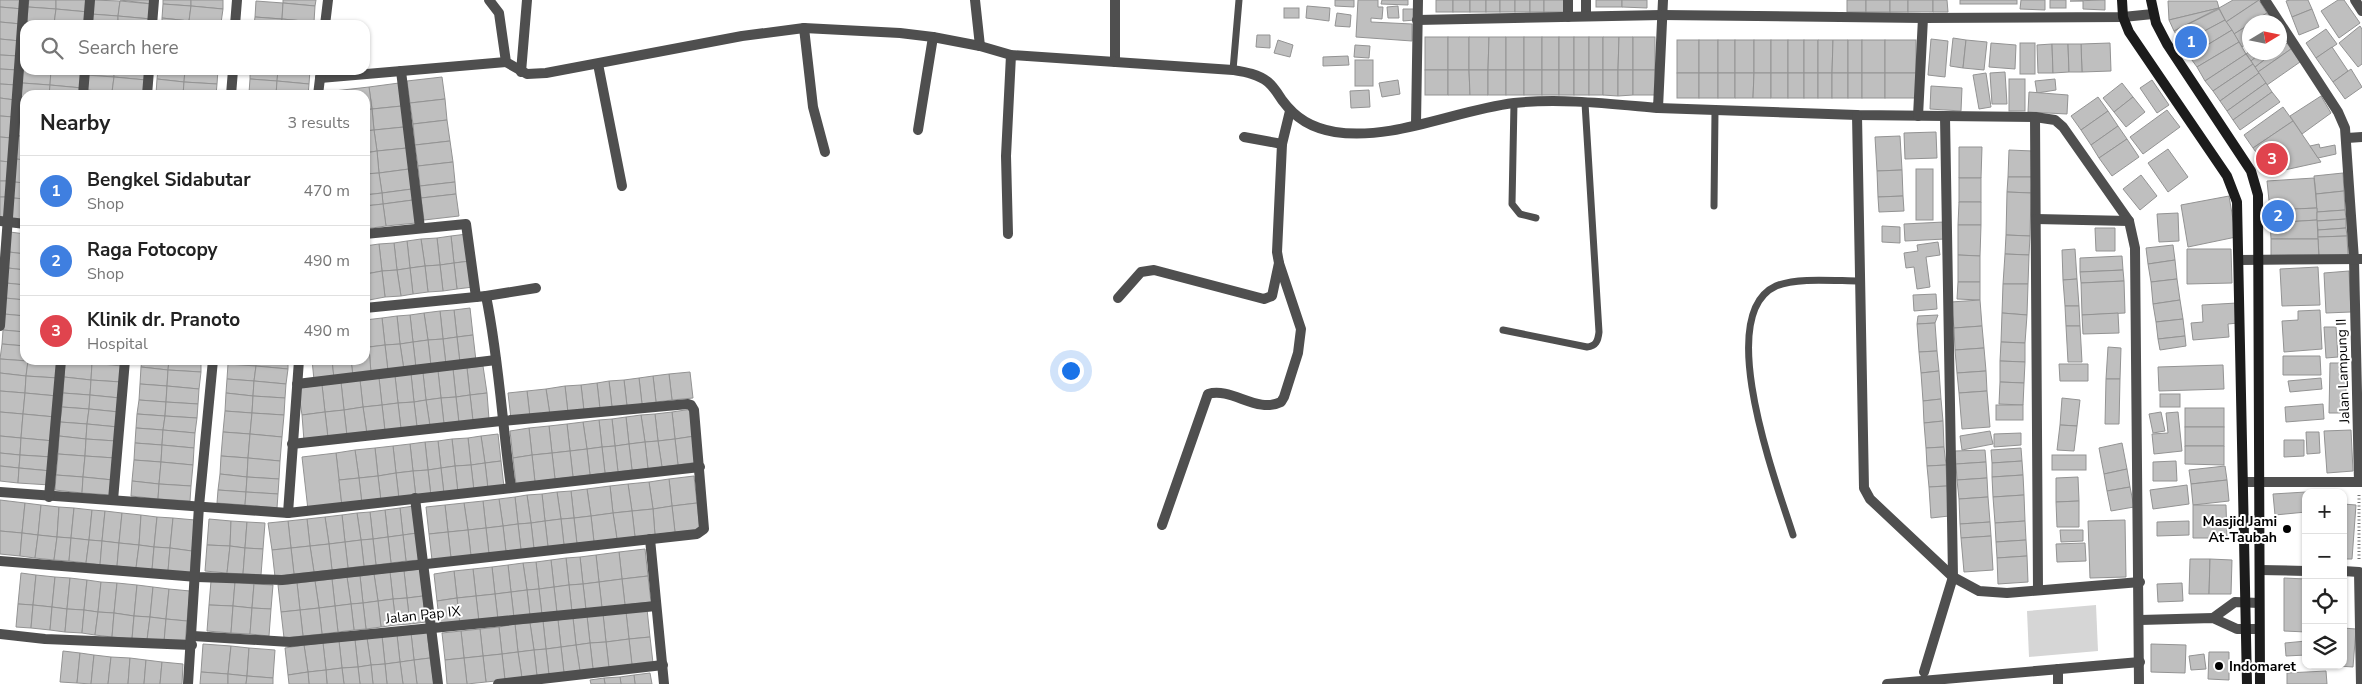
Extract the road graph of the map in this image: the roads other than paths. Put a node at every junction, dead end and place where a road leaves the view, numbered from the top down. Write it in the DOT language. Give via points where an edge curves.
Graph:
graph roads {
  1 [pos="24,0"];
  2 [pos="90,0"];
  3 [pos="154,0"];
  4 [pos="237,0"];
  5 [pos="328,0"];
  6 [pos="489,0"];
  7 [pos="526,0"];
  8 [pos="975,0"];
  9 [pos="1114,0"];
  10 [pos="1239,0"];
  11 [pos="1418,0"];
  12 [pos="1568,0"];
  13 [pos="1586,0"];
  14 [pos="1662,0"];
  15 [pos="2122,0"];
  16 [pos="2151,0"];
  17 [pos="2266,0"];
  18 [pos="2355,0"];
  19 [pos="2362,11"];
  20 [pos="2153,14"];
  21 [pos="1662,15"];
  22 [pos="1586,16"];
  23 [pos="1568,17"];
  24 [pos="2123,17"];
  25 [pos="1922,18"];
  26 [pos="22,20"];
  27 [pos="88,20"];
  28 [pos="152,20"];
  29 [pos="235,20"];
  30 [pos="326,20"];
  31 [pos="1417,20"];
  32 [pos="804,28"];
  33 [pos="933,37"];
  34 [pos="20,44"];
  35 [pos="980,46"];
  36 [pos="1010,56"];
  37 [pos="506,62"];
  38 [pos="1115,62"];
  39 [pos="598,64"];
  40 [pos="1233,70"];
  41 [pos="401,71"];
  42 [pos="370,72"];
  43 [pos="521,72"];
  44 [pos="85,75"];
  45 [pos="149,75"];
  46 [pos="233,75"];
  47 [pos="320,75"];
  48 [pos="83,90"];
  49 [pos="147,90"];
  50 [pos="231,90"];
  51 [pos="318,90"];
  52 [pos="1585,102"];
  53 [pos="1514,104"];
  54 [pos="1658,108"];
  55 [pos="1290,111"];
  56 [pos="1715,111"];
  57 [pos="1857,115"];
  58 [pos="1918,116"];
  59 [pos="1945,116"];
  60 [pos="2035,117"];
  61 [pos="1416,124"];
  62 [pos="918,130"];
  63 [pos="1244,137"];
  64 [pos="2362,137"];
  65 [pos="2346,138"];
  66 [pos="1282,144"];
  67 [pos="825,152"];
  68 [pos="622,186"];
  69 [pos="1714,206"];
  70 [pos="1536,218"];
  71 [pos="2036,219"];
  72 [pos="2129,221"];
  73 [pos="4,222"];
  74 [pos="20,224"];
  75 [pos="420,228"];
  76 [pos="370,233"];
  77 [pos="1008,234"];
  78 [pos="2240,260"];
  79 [pos="2258,260"];
  80 [pos="2358,260"];
  81 [pos="1279,263"];
  82 [pos="1860,281"];
  83 [pos="536,288"];
  84 [pos="481,297"];
  85 [pos="1118,298"];
  86 [pos="370,308"];
  87 [pos="0,326"];
  88 [pos="1503,330"];
  89 [pos="2359,330"];
  90 [pos="496,360"];
  91 [pos="61,365"];
  92 [pos="125,365"];
  93 [pos="213,365"];
  94 [pos="299,365"];
  95 [pos="297,384"];
  96 [pos="2360,405"];
  97 [pos="501,421"];
  98 [pos="292,444"];
  99 [pos="700,467"];
  100 [pos="2244,482"];
  101 [pos="2258,482"];
  102 [pos="2361,482"];
  103 [pos="511,487"];
  104 [pos="0,492"];
  105 [pos="49,496"];
  106 [pos="414,498"];
  107 [pos="113,500"];
  108 [pos="199,506"];
  109 [pos="288,513"];
  110 [pos="1162,525"];
  111 [pos="1793,534"];
  112 [pos="650,539"];
  113 [pos="0,561"];
  114 [pos="424,563"];
  115 [pos="2260,570"];
  116 [pos="2302,571"];
  117 [pos="2347,572"];
  118 [pos="2360,572"];
  119 [pos="1953,576"];
  120 [pos="197,577"];
  121 [pos="2140,582"];
  122 [pos="2038,590"];
  123 [pos="2246,602"];
  124 [pos="2361,602"];
  125 [pos="2260,603"];
  126 [pos="656,606"];
  127 [pos="2213,618"];
  128 [pos="2140,620"];
  129 [pos="431,629"];
  130 [pos="2246,629"];
  131 [pos="2259,629"];
  132 [pos="0,634"];
  133 [pos="192,640"];
  134 [pos="2140,662"];
  135 [pos="663,665"];
  136 [pos="2058,669"];
  137 [pos="1923,679"];
  138 [pos="1990,680"];
  139 [pos="188,684"];
  140 [pos="438,684"];
  141 [pos="498,684"];
  142 [pos="664,684"];
  143 [pos="1887,684"];
  144 [pos="2058,684"];
  145 [pos="2139,684"];
  146 [pos="2247,684"];
  147 [pos="2260,684"];
  148 [pos="2361,684"];
  1 -- 26 [label="street"];
  2 -- 27 [label="street"];
  3 -- 28 [label="street"];
  4 -- 29 [label="street"];
  5 -- 30 [label="street"];
  6 -- 37 [label="street" via="499,13"];
  7 -- 43 [label="street"];
  8 -- 35 [label="street"];
  9 -- 38 [label="street"];
  10 -- 40 [label="lane"];
  11 -- 31 [label="street"];
  12 -- 23 [label="street"];
  13 -- 22 [label="street"];
  14 -- 21 [label="street"];
  15 -- 24 [label="main road"];
  16 -- 20 [label="main road"];
  17 -- 65 [label="street, Jalan Lampung II" via="2342,119"];
  18 -- 19 [label="street"];
  20 -- 24 [label="street"];
  20 -- 79 [label="main road" via="2167,44 2251,171 2258,195"];
  21 -- 22 [label="street"];
  21 -- 25 [label="street"];
  21 -- 54 [label="street"];
  22 -- 23 [label="street"];
  23 -- 31 [label="street"];
  24 -- 25 [label="street"];
  24 -- 78 [label="main road" via="2134,40 2232,184 2238,211"];
  25 -- 58 [label="street"];
  31 -- 61 [label="street"];
  32 -- 33 [label="street"];
  32 -- 39 [label="street" via="742,36"];
  32 -- 67 [label="street" via="813,107"];
  33 -- 35 [label="street"];
  33 -- 62 [label="street"];
  34 -- 73 [label="street"];
  35 -- 36 [label="street"];
  36 -- 38 [label="street"];
  36 -- 77 [label="street" via="1006,156"];
  37 -- 41 [label="street"];
  37 -- 43 [label="street"];
  38 -- 40 [label="street"];
  39 -- 43 [label="street" via="537,75"];
  39 -- 68 [label="street"];
  40 -- 55 [label="street" via="1269,83"];
  41 -- 42 [label="street"];
  41 -- 75 [label="street"];
  44 -- 48 [label="street"];
  45 -- 49 [label="street"];
  46 -- 50 [label="street"];
  47 -- 51 [label="street"];
  52 -- 53 [label="street"];
  52 -- 54 [label="street"];
  52 -- 88 [label="lane" via="1598,340 1587,347"];
  53 -- 61 [label="street"];
  53 -- 70 [label="lane" via="1512,204 1517,212"];
  54 -- 56 [label="street"];
  55 -- 61 [label="street" via="1309,125 1336,132 1373,132"];
  55 -- 66 [label="street"];
  56 -- 57 [label="street"];
  56 -- 69 [label="lane"];
  57 -- 58 [label="street"];
  57 -- 82 [label="street"];
  58 -- 59 [label="street"];
  59 -- 60 [label="street"];
  59 -- 119 [label="street"];
  60 -- 71 [label="street"];
  60 -- 72 [label="street" via="2055,120 2063,126"];
  63 -- 66 [label="street"];
  64 -- 65 [label="street"];
  65 -- 80 [label="street, Jalan Lampung II"];
  66 -- 81 [label="street"];
  71 -- 72 [label="street"];
  71 -- 122 [label="street"];
  72 -- 121 [label="street" via="2135,248"];
  73 -- 74 [label="street"];
  73 -- 87 [label="street"];
  75 -- 76 [label="street"];
  75 -- 84 [label="street" via="467,225"];
  78 -- 79 [label="street"];
  78 -- 100 [label="main road"];
  79 -- 80 [label="street"];
  79 -- 101 [label="main road"];
  80 -- 89 [label="street, Jalan Lampung II"];
  81 -- 85 [label="street" via="1274,292 1267,299 1154,270 1141,272"];
  81 -- 110 [label="street" via="1300,329 1298,353 1284,397 1281,402 1268,406 1219,393 1208,394"];
  82 -- 111 [label="lane" via="1801,282 1776,287 1767,292 1749,324 1754,402"];
  82 -- 119 [label="street" via="1864,488 1874,504"];
  83 -- 84 [label="street"];
  84 -- 86 [label="street"];
  84 -- 90 [label="street"];
  89 -- 96 [label="street, Jalan Lampung II"];
  90 -- 95 [label="street"];
  90 -- 97 [label="street"];
  91 -- 105 [label="street"];
  92 -- 107 [label="street"];
  93 -- 108 [label="street"];
  94 -- 95 [label="street"];
  95 -- 98 [label="street"];
  96 -- 102 [label="street, Jalan Lampung II"];
  97 -- 98 [label="street"];
  97 -- 99 [label="street" via="691,404"];
  97 -- 103 [label="street"];
  98 -- 109 [label="street"];
  99 -- 103 [label="street"];
  99 -- 112 [label="street" via="703,531"];
  100 -- 101 [label="street"];
  100 -- 123 [label="main road"];
  101 -- 102 [label="street"];
  101 -- 115 [label="main road"];
  103 -- 106 [label="street"];
  104 -- 105 [label="street"];
  105 -- 107 [label="street"];
  106 -- 109 [label="street"];
  106 -- 114 [label="street"];
  107 -- 108 [label="street"];
  108 -- 109 [label="street"];
  108 -- 120 [label="street"];
  112 -- 114 [label="street"];
  112 -- 126 [label="street"];
  113 -- 120 [label="street"];
  114 -- 120 [label="street" via="282,580"];
  114 -- 129 [label="street"];
  115 -- 116 [label="street"];
  115 -- 125 [label="main road"];
  117 -- 118 [label="street"];
  118 -- 124 [label="street"];
  119 -- 122 [label="street" via="1979,591 1993,594"];
  119 -- 137 [label="street"];
  120 -- 133 [label="street"];
  121 -- 122 [label="street"];
  121 -- 128 [label="street"];
  123 -- 125 [label="street"];
  123 -- 127 [label="street" via="2230,604"];
  123 -- 130 [label="main road"];
  124 -- 148 [label="street"];
  125 -- 131 [label="main road"];
  126 -- 129 [label="street, Jalan Pap IX"];
  126 -- 135 [label="street"];
  127 -- 128 [label="street"];
  127 -- 130 [label="street" via="2232,628"];
  128 -- 134 [label="street"];
  129 -- 133 [label="street, Jalan Pap IX" via="290,642"];
  129 -- 140 [label="street"];
  130 -- 131 [label="street"];
  130 -- 146 [label="main road"];
  131 -- 147 [label="main road"];
  132 -- 133 [label="street, Jalan Pap IX" via="45,639"];
  133 -- 139 [label="street"];
  134 -- 136 [label="street"];
  134 -- 145 [label="street"];
  135 -- 141 [label="street"];
  135 -- 142 [label="street"];
  136 -- 138 [label="street"];
  136 -- 144 [label="street"];
  137 -- 138 [label="street"];
  137 -- 143 [label="street"];
}
